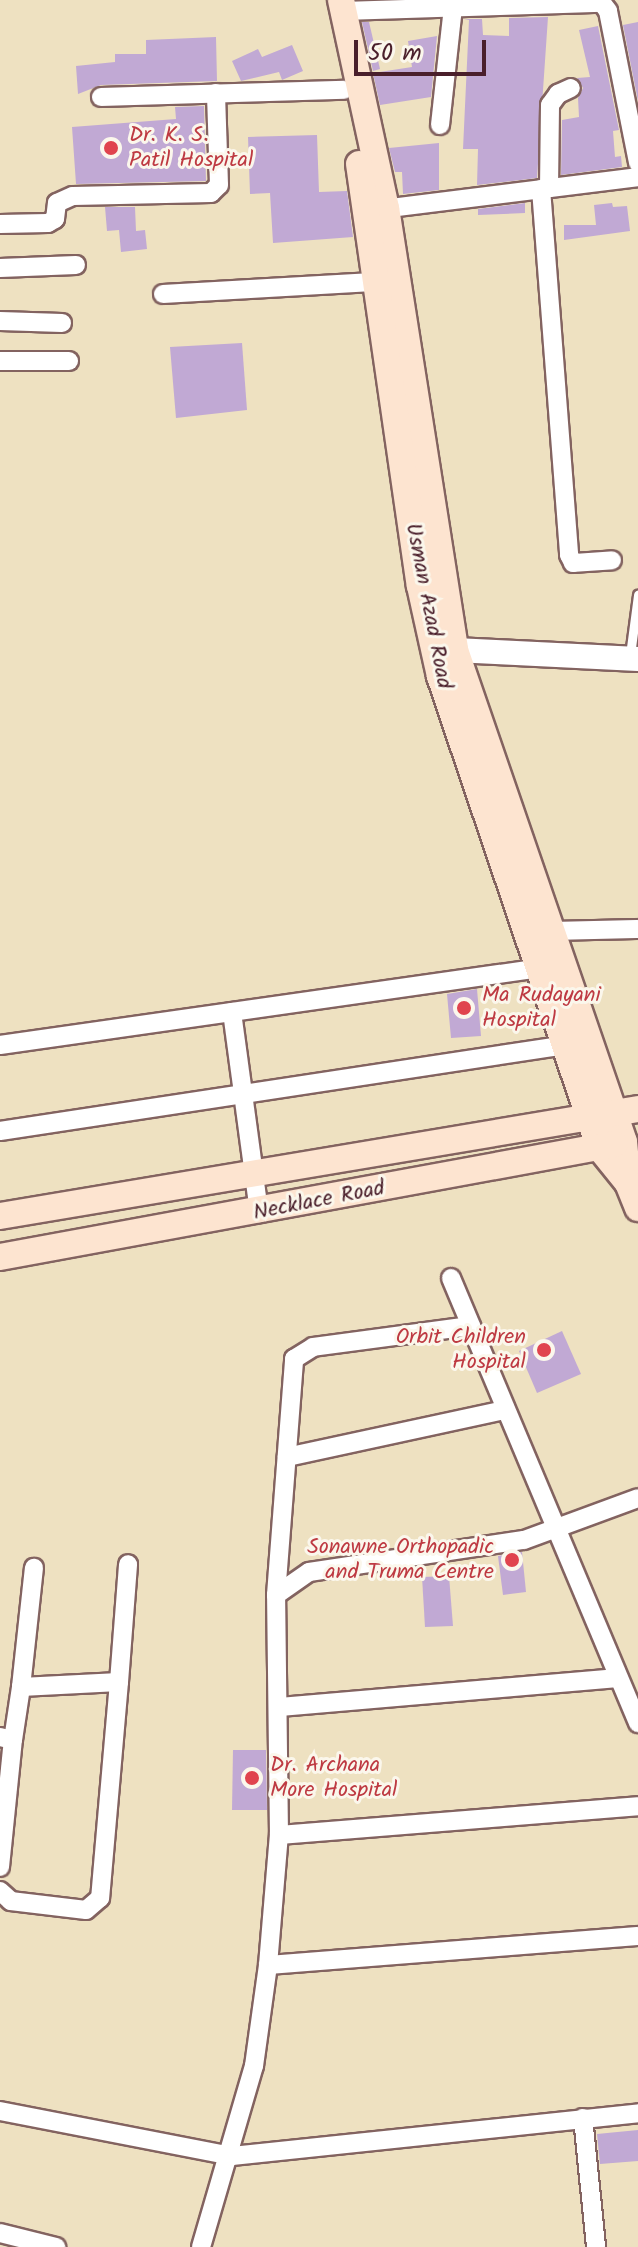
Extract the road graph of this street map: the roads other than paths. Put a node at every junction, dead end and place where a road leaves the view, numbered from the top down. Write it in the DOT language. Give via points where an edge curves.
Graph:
graph roads {
  1 [pos="336,4"];
  2 [pos="410,4"];
  3 [pos="478,4"];
  4 [pos="453,8"];
  5 [pos="571,88"];
  6 [pos="344,90"];
  7 [pos="216,93"];
  8 [pos="101,97"];
  9 [pos="440,125"];
  10 [pos="638,163"];
  11 [pos="638,177"];
  12 [pos="545,189"];
  13 [pos="376,209"];
  14 [pos="0,224"];
  15 [pos="76,265"];
  16 [pos="0,268"];
  17 [pos="388,281"];
  18 [pos="163,294"];
  19 [pos="0,321"];
  20 [pos="62,323"];
  21 [pos="0,361"];
  22 [pos="69,361"];
  23 [pos="612,560"];
  24 [pos="638,595"];
  25 [pos="455,650"];
  26 [pos="634,659"];
  27 [pos="638,929"];
  28 [pos="550,931"];
  29 [pos="551,966"];
  30 [pos="232,1012"];
  31 [pos="0,1045"];
  32 [pos="566,1045"];
  33 [pos="243,1091"];
  34 [pos="614,1112"];
  35 [pos="0,1131"];
  36 [pos="620,1143"];
  37 [pos="254,1176"];
  38 [pos="638,1208"];
  39 [pos="259,1213"];
  40 [pos="0,1216"];
  41 [pos="0,1257"];
  42 [pos="451,1278"];
  43 [pos="471,1326"];
  44 [pos="505,1410"];
  45 [pos="287,1457"];
  46 [pos="638,1498"];
  47 [pos="554,1530"];
  48 [pos="128,1564"];
  49 [pos="34,1568"];
  50 [pos="276,1595"];
  51 [pos="618,1678"];
  52 [pos="119,1682"];
  53 [pos="21,1687"];
  54 [pos="280,1707"];
  55 [pos="638,1723"];
  56 [pos="7,1738"];
  57 [pos="638,1806"];
  58 [pos="279,1835"];
  59 [pos="0,1867"];
  60 [pos="0,1891"];
  61 [pos="638,1936"];
  62 [pos="268,1965"];
  63 [pos="0,2111"];
  64 [pos="638,2113"];
  65 [pos="583,2118"];
  66 [pos="232,2156"];
  67 [pos="0,2233"];
  68 [pos="56,2247"];
  69 [pos="201,2247"];
  70 [pos="596,2247"];
  1 -- 2 [label="street"];
  1 -- 6 [label="main road, Usman Azad Road"];
  1 -- 13 [label="main road, Usman Azad Road"];
  2 -- 4 [label="street"];
  3 -- 4 [label="street"];
  3 -- 10 [label="street" via="606,6"];
  4 -- 9 [label="street"];
  5 -- 12 [label="street" via="550,105"];
  6 -- 7 [label="street"];
  6 -- 13 [label="main road, Usman Azad Road"];
  7 -- 8 [label="street"];
  7 -- 14 [label="street" via="221,158 219,185 211,193 73,196 57,203 55,219 48,223"];
  11 -- 12 [label="street"];
  12 -- 13 [label="street"];
  12 -- 23 [label="street" via="569,555 573,563"];
  13 -- 17 [label="main road, Usman Azad Road"];
  15 -- 16 [label="street"];
  17 -- 18 [label="street"];
  17 -- 25 [label="main road, Usman Azad Road"];
  17 -- 29 [label="main road, Usman Azad Road" via="420,586 437,663 469,775"];
  19 -- 20 [label="street"];
  21 -- 22 [label="street"];
  24 -- 26 [label="lane"];
  25 -- 26 [label="street"];
  25 -- 28 [label="main road, Usman Azad Road"];
  27 -- 28 [label="street"];
  28 -- 29 [label="main road, Usman Azad Road"];
  29 -- 30 [label="street"];
  29 -- 32 [label="main road, Usman Azad Road"];
  29 -- 34 [label="main road, Usman Azad Road"];
  30 -- 31 [label="street"];
  30 -- 33 [label="street"];
  32 -- 33 [label="street"];
  32 -- 34 [label="main road, Usman Azad Road"];
  33 -- 35 [label="street"];
  33 -- 37 [label="street"];
  34 -- 36 [label="main road, Usman Azad Road"];
  34 -- 37 [label="main road, Necklace Road"];
  36 -- 38 [label="main road, Usman Azad Road"];
  36 -- 39 [label="main road, Necklace Road"];
  37 -- 39 [label="street"];
  37 -- 40 [label="main road, Necklace Road"];
  39 -- 41 [label="main road, Necklace Road"];
  42 -- 43 [label="street"];
  43 -- 44 [label="street"];
  43 -- 45 [label="street" via="303,1351 290,1373"];
  44 -- 45 [label="street"];
  44 -- 47 [label="street"];
  45 -- 50 [label="street"];
  46 -- 47 [label="street"];
  47 -- 50 [label="street" via="497,1545 309,1572"];
  47 -- 51 [label="street"];
  48 -- 52 [label="street"];
  49 -- 53 [label="street"];
  50 -- 54 [label="street"];
  51 -- 54 [label="street"];
  51 -- 55 [label="street"];
  52 -- 53 [label="street"];
  52 -- 60 [label="street" via="100,1898 86,1910 11,1901"];
  53 -- 56 [label="street"];
  54 -- 58 [label="street"];
  56 -- 59 [label="street"];
  57 -- 58 [label="street"];
  58 -- 62 [label="street"];
  61 -- 62 [label="street"];
  62 -- 66 [label="street" via="254,2066"];
  63 -- 66 [label="street"];
  64 -- 65 [label="street"];
  65 -- 66 [label="street"];
  65 -- 70 [label="street"];
  66 -- 69 [label="street"];
  67 -- 68 [label="street"];
}
